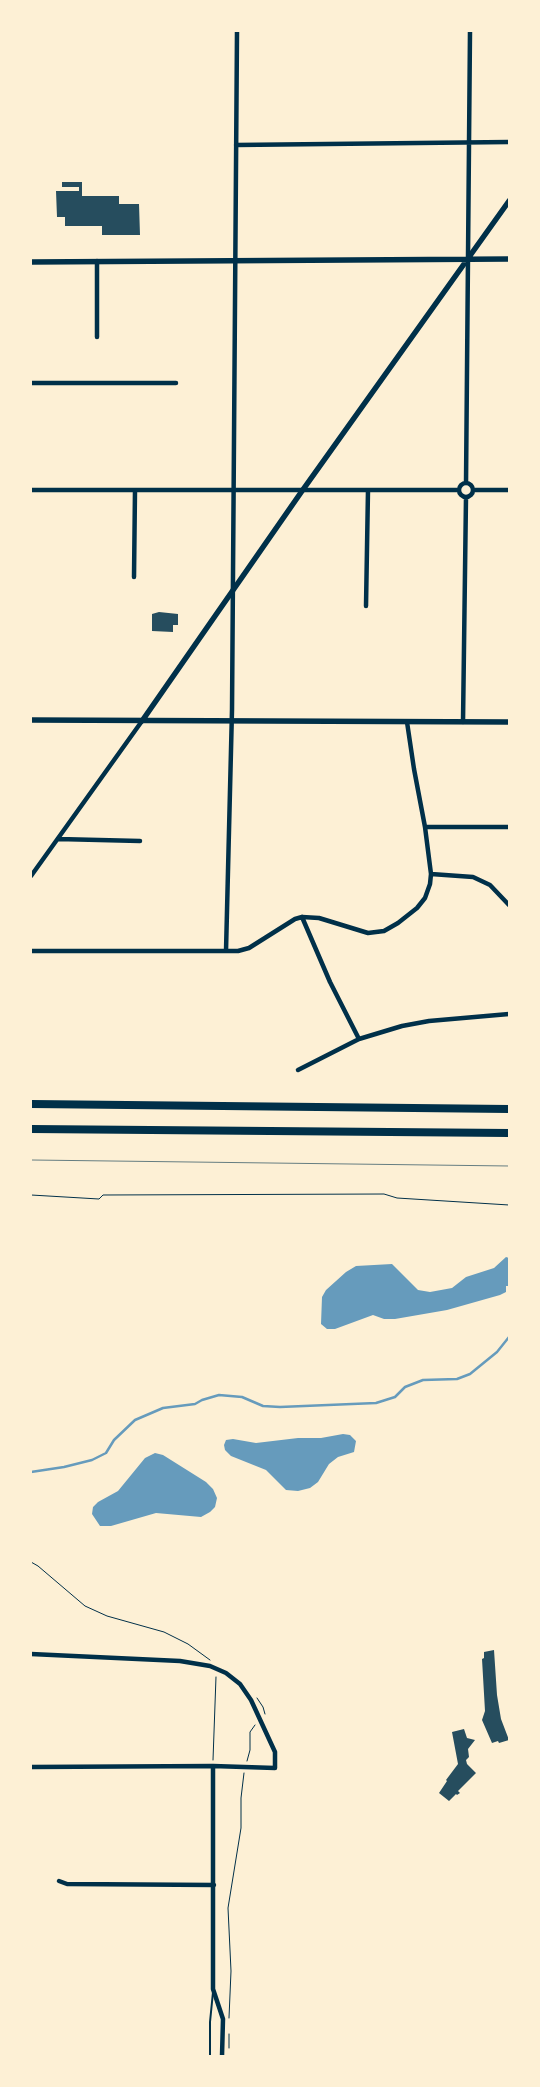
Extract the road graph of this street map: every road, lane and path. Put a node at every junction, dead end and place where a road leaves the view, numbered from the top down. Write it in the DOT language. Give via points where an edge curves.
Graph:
graph roads {
  1 [pos="237,31"];
  2 [pos="470,31"];
  3 [pos="468,142"];
  4 [pos="509,142"];
  5 [pos="236,145"];
  6 [pos="509,201"];
  7 [pos="509,259"];
  8 [pos="236,260"];
  9 [pos="467,260"];
  10 [pos="97,261"];
  11 [pos="31,262"];
  12 [pos="97,337"];
  13 [pos="31,383"];
  14 [pos="176,383"];
  15 [pos="466,483"];
  16 [pos="31,490"];
  17 [pos="135,490"];
  18 [pos="234,490"];
  19 [pos="368,490"];
  20 [pos="459,490"];
  21 [pos="473,490"];
  22 [pos="509,490"];
  23 [pos="302,491"];
  24 [pos="466,497"];
  25 [pos="134,577"];
  26 [pos="234,591"];
  27 [pos="366,606"];
  28 [pos="31,720"];
  29 [pos="142,720"];
  30 [pos="232,722"];
  31 [pos="407,722"];
  32 [pos="463,722"];
  33 [pos="509,722"];
  34 [pos="426,827"];
  35 [pos="509,827"];
  36 [pos="58,839"];
  37 [pos="140,840"];
  38 [pos="431,874"];
  39 [pos="31,876"];
  40 [pos="509,905"];
  41 [pos="302,917"];
  42 [pos="31,951"];
  43 [pos="226,951"];
  44 [pos="509,1014"];
  45 [pos="359,1040"];
  46 [pos="298,1070"];
  47 [pos="31,1104"];
  48 [pos="509,1109"];
  49 [pos="31,1129"];
  50 [pos="509,1132"];
  51 [pos="31,1195"];
  52 [pos="509,1205"];
  53 [pos="31,1562"];
  54 [pos="31,1654"];
  55 [pos="216,1667"];
  56 [pos="259,1723"];
  57 [pos="246,1764"];
  58 [pos="213,1766"];
  59 [pos="31,1767"];
  60 [pos="244,1772"];
  61 [pos="59,1881"];
  62 [pos="214,1885"];
  63 [pos="213,1989"];
  64 [pos="229,2022"];
  65 [pos="229,2030"];
  66 [pos="210,2056"];
  67 [pos="222,2056"];
  68 [pos="229,2056"];
  1 -- 5 [label="street"];
  2 -- 3 [label="street"];
  3 -- 4 [label="street"];
  3 -- 5 [label="street"];
  3 -- 9 [label="street"];
  5 -- 8 [label="street"];
  6 -- 9 [label="street"];
  7 -- 9 [label="street"];
  8 -- 9 [label="street"];
  8 -- 10 [label="street"];
  8 -- 18 [label="street"];
  9 -- 15 [label="street"];
  9 -- 23 [label="street"];
  10 -- 11 [label="street"];
  10 -- 12 [label="street"];
  13 -- 14 [label="street"];
  15 -- 20 [label="street"];
  15 -- 21 [label="street"];
  16 -- 17 [label="street"];
  17 -- 18 [label="street"];
  17 -- 25 [label="street"];
  18 -- 23 [label="street"];
  18 -- 26 [label="street"];
  19 -- 20 [label="street"];
  19 -- 23 [label="street"];
  19 -- 27 [label="street"];
  20 -- 24 [label="street"];
  21 -- 22 [label="street"];
  21 -- 24 [label="street"];
  23 -- 26 [label="street"];
  24 -- 32 [label="street"];
  26 -- 29 [label="street"];
  26 -- 30 [label="street"];
  28 -- 29 [label="street"];
  29 -- 30 [label="street"];
  29 -- 36 [label="street"];
  30 -- 31 [label="street"];
  30 -- 43 [label="street"];
  31 -- 32 [label="street"];
  31 -- 34 [label="street"];
  32 -- 33 [label="street"];
  34 -- 35 [label="street"];
  34 -- 38 [label="street"];
  36 -- 37 [label="street"];
  36 -- 39 [label="street"];
  38 -- 40 [label="street" via="472,877 490,885"];
  38 -- 41 [label="street" via="428,892 417,908 384,931 368,933"];
  41 -- 43 [label="street" via="249,948"];
  41 -- 45 [label="street"];
  42 -- 43 [label="street"];
  44 -- 45 [label="street" via="419,1022"];
  45 -- 46 [label="street"];
  47 -- 48 [label="highway"];
  49 -- 50 [label="highway"];
  51 -- 52 [label="path" via="98,1198 104,1195 384,1194 397,1198"];
  53 -- 55 [label="path" via="85,1606 107,1616 164,1632 188,1644"];
  54 -- 55 [label="street" via="180,1661"];
  55 -- 58 [label="path"];
  55 -- 58 [label="street" via="240,1684 251,1700 275,1752 275,1768"];
  56 -- 57 [label="path" via="250,1732"];
  58 -- 59 [label="street"];
  58 -- 62 [label="street"];
  60 -- 64 [label="path" via="241,1828 228,1908"];
  61 -- 62 [label="street" via="67,1884"];
  62 -- 63 [label="street"];
  63 -- 66 [label="lane"];
  63 -- 67 [label="street" via="223,2019"];
  65 -- 68 [label="path"];
}
